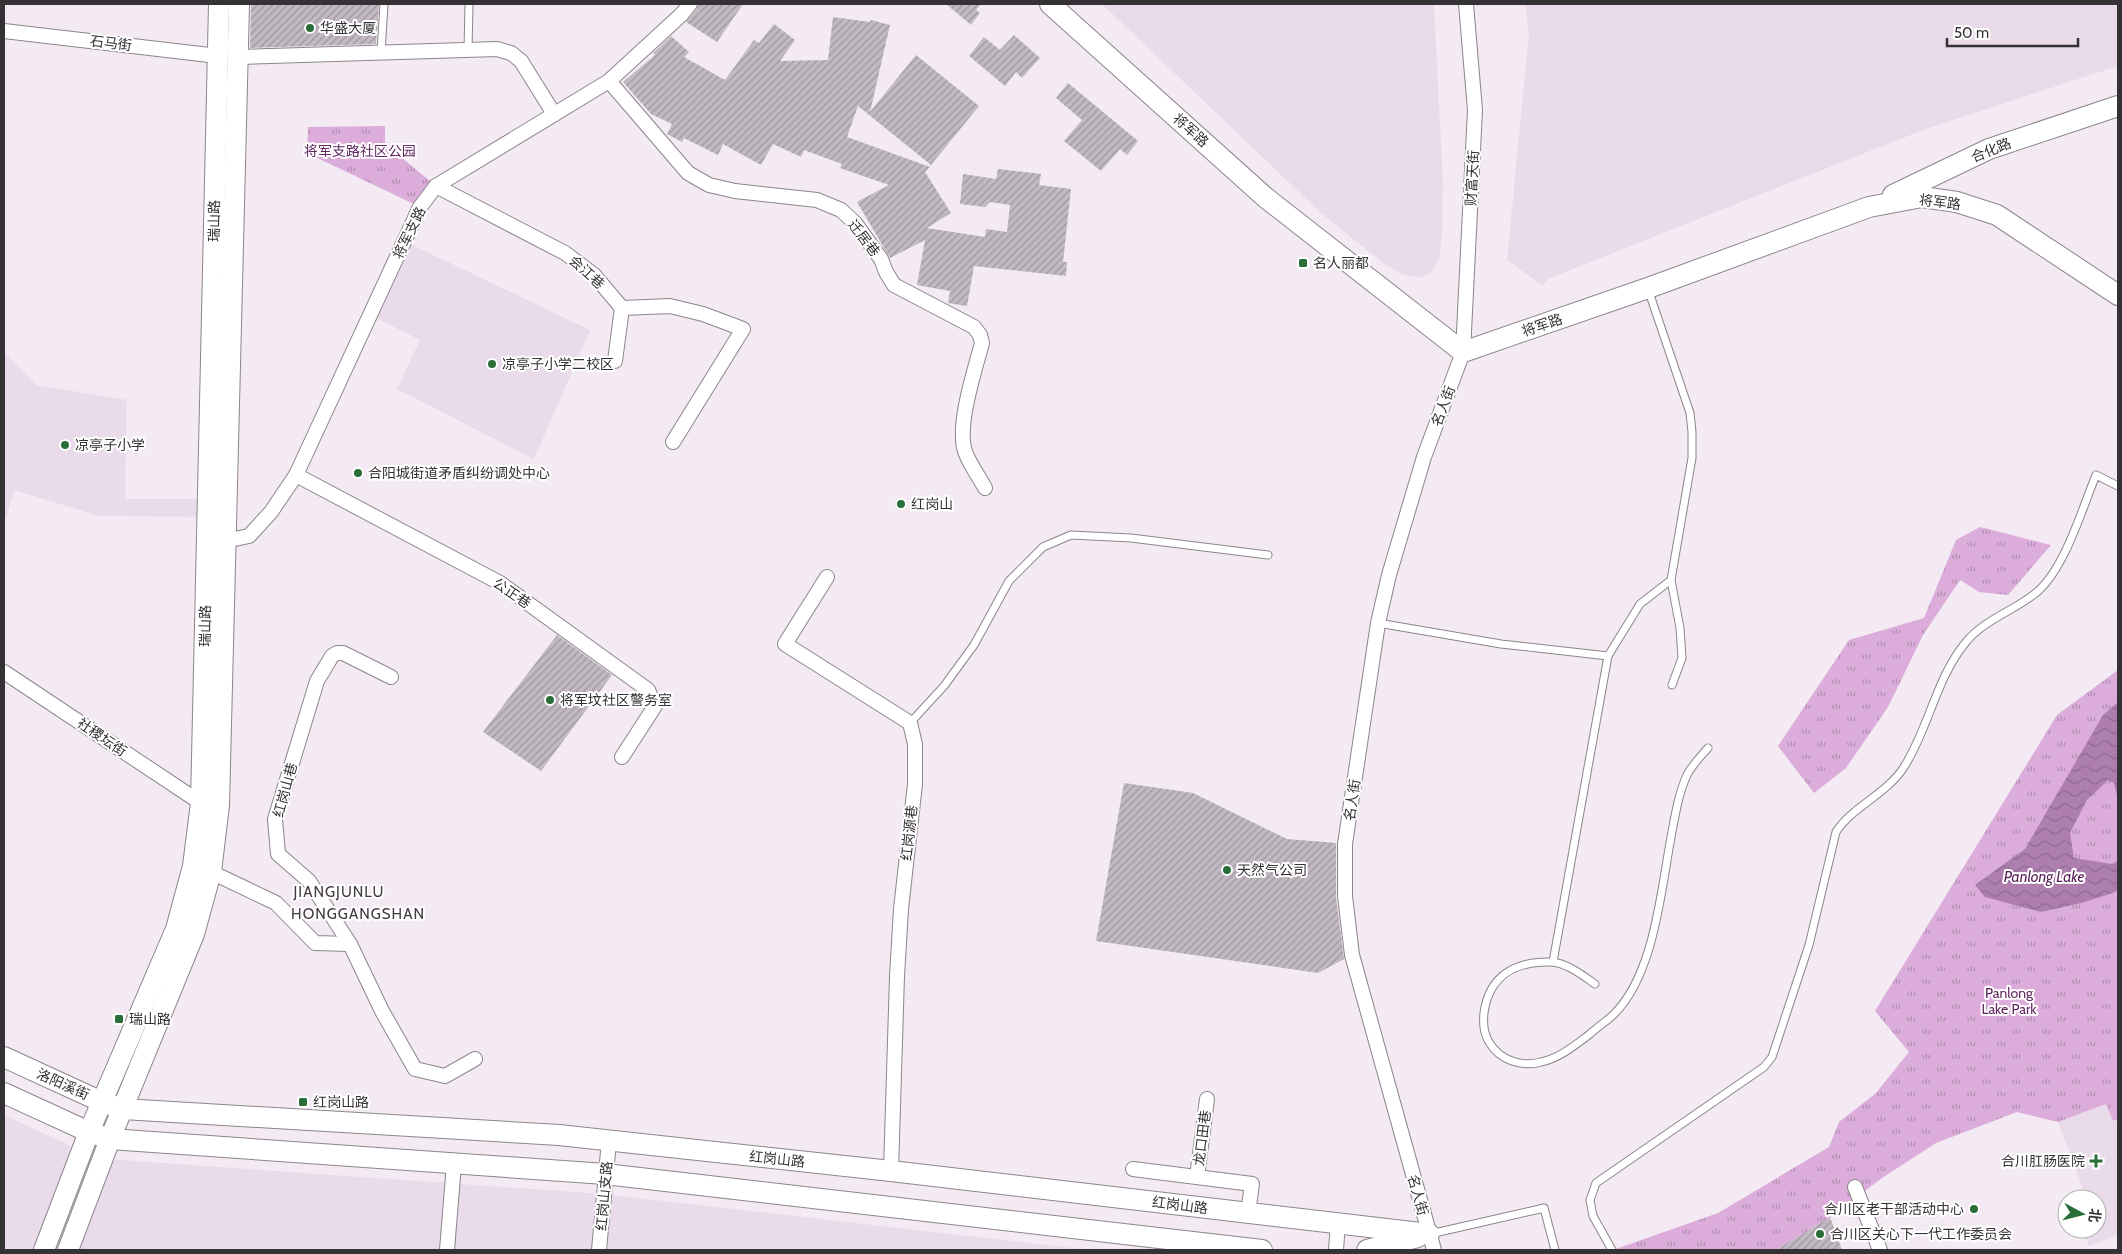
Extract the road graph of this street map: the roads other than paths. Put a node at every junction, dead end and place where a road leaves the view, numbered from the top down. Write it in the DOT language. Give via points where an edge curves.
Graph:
graph roads {
  1 [pos="220,4"];
  2 [pos="239,4"];
  3 [pos="384,4"];
  4 [pos="469,4"];
  5 [pos="690,4"];
  6 [pos="1050,4"];
  7 [pos="1466,4"];
  8 [pos="4,31"];
  9 [pos="468,50"];
  10 [pos="381,53"];
  11 [pos="227,56"];
  12 [pos="609,81"];
  13 [pos="2118,106"];
  14 [pos="554,114"];
  15 [pos="436,186"];
  16 [pos="1869,207"];
  17 [pos="1648,288"];
  18 [pos="2118,294"];
  19 [pos="622,308"];
  20 [pos="1463,352"];
  21 [pos="615,360"];
  22 [pos="672,442"];
  23 [pos="296,475"];
  24 [pos="2118,486"];
  25 [pos="985,488"];
  26 [pos="226,541"];
  27 [pos="1268,555"];
  28 [pos="827,577"];
  29 [pos="1671,580"];
  30 [pos="1378,624"];
  31 [pos="1608,656"];
  32 [pos="4,672"];
  33 [pos="391,677"];
  34 [pos="1672,685"];
  35 [pos="910,723"];
  36 [pos="1708,748"];
  37 [pos="622,757"];
  38 [pos="201,803"];
  39 [pos="211,872"];
  40 [pos="350,944"];
  41 [pos="1553,962"];
  42 [pos="1595,984"];
  43 [pos="4,1057"];
  44 [pos="475,1060"];
  45 [pos="4,1093"];
  46 [pos="1207,1099"];
  47 [pos="102,1102"];
  48 [pos="123,1109"];
  49 [pos="89,1132"];
  50 [pos="110,1140"];
  51 [pos="609,1141"];
  52 [pos="454,1164"];
  53 [pos="1133,1169"];
  54 [pos="891,1171"];
  55 [pos="605,1174"];
  56 [pos="1197,1177"];
  57 [pos="1855,1186"];
  58 [pos="1248,1213"];
  59 [pos="1338,1223"];
  60 [pos="1431,1242"];
  61 [pos="44,1250"];
  62 [pos="68,1250"];
  63 [pos="447,1250"];
  64 [pos="599,1250"];
  65 [pos="1262,1250"];
  66 [pos="1336,1250"];
  67 [pos="1366,1250"];
  68 [pos="1555,1250"];
  69 [pos="1612,1250"];
  70 [pos="1880,1250"];
  1 -- 11 [label="main road, 瑞山路"];
  2 -- 11 [label="main road, 瑞山路"];
  3 -- 10 [label="lane"];
  4 -- 9 [label="lane"];
  5 -- 12 [label="street, 将军支路"];
  6 -- 20 [label="main road, 将军路" via="1266,198"];
  7 -- 20 [label="street, 财富天街" via="1475,110"];
  8 -- 11 [label="street, 石马街"];
  9 -- 10 [label="street, 石马街"];
  9 -- 14 [label="street, 石马街" via="497,49 512,53 521,61"];
  10 -- 11 [label="street, 石马街"];
  11 -- 26 [label="main road, 瑞山路"];
  11 -- 38 [label="main road, 瑞山路"];
  12 -- 14 [label="street, 将军支路"];
  12 -- 25 [label="street, 迁居巷" via="688,173 709,185 817,200 841,210 855,223 881,259 894,285 974,327 982,343 962,434 965,453"];
  13 -- 16 [label="main road, 合化路" via="1989,148"];
  14 -- 15 [label="street, 将军支路"];
  15 -- 19 [label="street, 会江巷" via="565,253 594,275"];
  15 -- 23 [label="street, 将军支路" via="420,207"];
  16 -- 17 [label="main road, 将军路"];
  16 -- 18 [label="main road, 将军路" via="1922,197 1957,202 1997,215"];
  17 -- 20 [label="main road, 将军路"];
  17 -- 29 [label="lane" via="1690,413 1692,432 1692,458"];
  19 -- 21 [label="street"];
  19 -- 22 [label="street" via="670,306 742,329"];
  20 -- 30 [label="street, 名人街" via="1424,456"];
  23 -- 26 [label="street, 将军支路" via="271,512 249,536"];
  23 -- 37 [label="street, 公正巷" via="500,583 648,690 655,706"];
  24 -- 69 [label="lane" via="2096,475 2054,571 2038,592 1986,624 1966,642 1950,666 1904,768 1882,791 1844,820 1836,832 1809,945 1772,1057 1764,1067 1596,1183 1590,1200 1593,1216"];
  26 -- 39 [label="main road, 瑞山路" via="219,805"];
  27 -- 35 [label="lane" via="1131,538 1071,535 1043,547 1010,581 974,645 944,686"];
  28 -- 35 [label="street" via="785,644"];
  29 -- 31 [label="lane" via="1640,604"];
  29 -- 34 [label="lane" via="1682,658"];
  30 -- 31 [label="lane" via="1501,644"];
  30 -- 60 [label="street, 名人街" via="1346,844 1345,896 1352,955"];
  31 -- 41 [label="lane"];
  32 -- 38 [label="street, 社稷坛街"];
  33 -- 40 [label="street, 红岗山巷" via="343,653 332,656 317,681 275,819 278,854 309,881"];
  35 -- 54 [label="street, 红岗源巷" via="915,744 915,784 901,909"];
  36 -- 41 [label="lane" via="1688,773 1678,799 1650,950 1634,986 1615,1014 1569,1050 1552,1060 1516,1064 1503,1057 1488,1042 1483,1023 1486,996 1498,978 1521,965"];
  38 -- 47 [label="main road, 瑞山路" via="193,866 176,929"];
  39 -- 40 [label="street" via="276,903 315,943"];
  39 -- 48 [label="main road, 瑞山路" via="194,934"];
  40 -- 44 [label="street, 红岗山巷" via="415,1069 445,1076"];
  41 -- 42 [label="lane" via="1573,969"];
  43 -- 47 [label="main road, 洛阳溪街"];
  45 -- 49 [label="main road"];
  46 -- 56 [label="street, 龙口田巷"];
  47 -- 48 [label="main road, 洛阳溪街"];
  47 -- 49 [label="main road, 瑞山路"];
  48 -- 50 [label="main road, 瑞山路"];
  48 -- 51 [label="main road, 红岗山路" via="559,1135"];
  49 -- 50 [label="main road"];
  49 -- 61 [label="main road, 瑞山路"];
  50 -- 52 [label="main road"];
  50 -- 62 [label="main road, 瑞山路"];
  51 -- 54 [label="main road, 红岗山路"];
  51 -- 55 [label="street, 红岗山支路"];
  52 -- 55 [label="main road"];
  52 -- 63 [label="street"];
  53 -- 56 [label="street, 龙口田巷"];
  54 -- 58 [label="main road, 红岗山路"];
  55 -- 64 [label="street, 红岗山支路"];
  55 -- 65 [label="main road"];
  56 -- 58 [label="street, 龙口田巷" via="1252,1184"];
  57 -- 70 [label="street"];
  58 -- 59 [label="main road, 红岗山路"];
  59 -- 60 [label="main road, 红岗山路"];
  59 -- 66 [label="street"];
  60 -- 67 [label="main road, 红岗山路"];
  60 -- 68 [label="lane, 红岗山路" via="1544,1208"];
}
